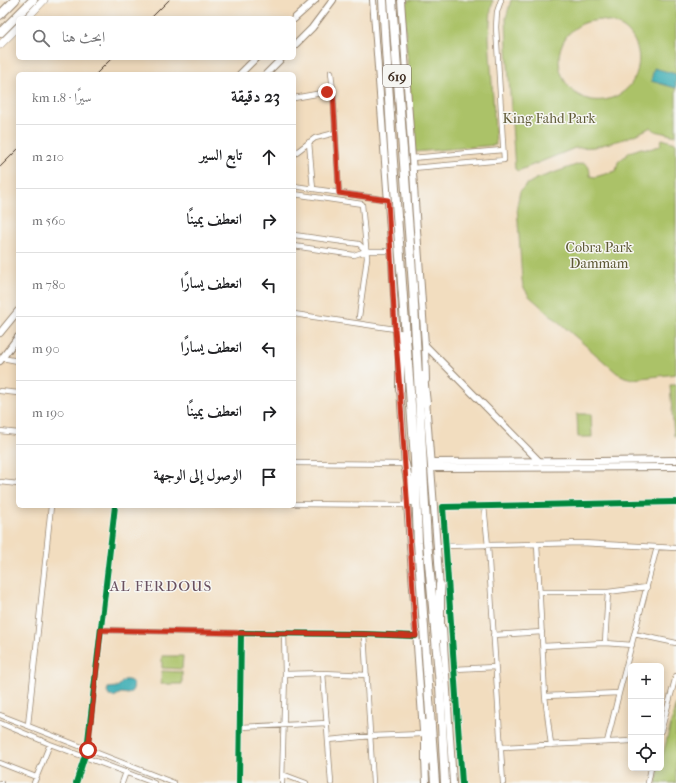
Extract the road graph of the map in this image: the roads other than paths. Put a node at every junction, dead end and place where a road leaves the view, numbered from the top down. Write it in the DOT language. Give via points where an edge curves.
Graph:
graph roads {
  1 [pos="15,0"];
  2 [pos="33,0"];
  3 [pos="44,0"];
  4 [pos="315,0"];
  5 [pos="332,0"];
  6 [pos="373,0"];
  7 [pos="383,0"];
  8 [pos="392,0"];
  9 [pos="401,0"];
  10 [pos="501,0"];
  11 [pos="0,15"];
  12 [pos="17,16"];
  13 [pos="29,16"];
  14 [pos="16,17"];
  15 [pos="296,17"];
  16 [pos="16,29"];
  17 [pos="0,33"];
  18 [pos="296,44"];
  19 [pos="0,45"];
  20 [pos="254,60"];
  21 [pos="280,60"];
  22 [pos="242,72"];
  23 [pos="268,72"];
  24 [pos="331,72"];
  25 [pos="333,91"];
  26 [pos="296,98"];
  27 [pos="335,132"];
  28 [pos="309,142"];
  29 [pos="503,150"];
  30 [pos="296,152"];
  31 [pos="412,158"];
  32 [pos="413,168"];
  33 [pos="296,186"];
  34 [pos="313,189"];
  35 [pos="339,193"];
  36 [pos="296,194"];
  37 [pos="388,200"];
  38 [pos="296,235"];
  39 [pos="296,246"];
  40 [pos="366,251"];
  41 [pos="392,251"];
  42 [pos="400,263"];
  43 [pos="413,286"];
  44 [pos="16,313"];
  45 [pos="296,314"];
  46 [pos="359,316"];
  47 [pos="395,329"];
  48 [pos="0,333"];
  49 [pos="16,340"];
  50 [pos="425,345"];
  51 [pos="1,360"];
  52 [pos="16,361"];
  53 [pos="400,390"];
  54 [pos="0,391"];
  55 [pos="16,393"];
  56 [pos="426,403"];
  57 [pos="0,431"];
  58 [pos="16,433"];
  59 [pos="676,460"];
  60 [pos="296,463"];
  61 [pos="405,464"];
  62 [pos="541,464"];
  63 [pos="432,465"];
  64 [pos="676,466"];
  65 [pos="0,482"];
  66 [pos="16,484"];
  67 [pos="676,502"];
  68 [pos="296,504"];
  69 [pos="407,505"];
  70 [pos="484,506"];
  71 [pos="51,508"];
  72 [pos="115,508"];
  73 [pos="418,543"];
  74 [pos="537,544"];
  75 [pos="441,546"];
  76 [pos="488,546"];
  77 [pos="657,547"];
  78 [pos="676,548"];
  79 [pos="440,585"];
  80 [pos="647,587"];
  81 [pos="540,592"];
  82 [pos="608,592"];
  83 [pos="101,630"];
  84 [pos="284,632"];
  85 [pos="542,632"];
  86 [pos="241,633"];
  87 [pos="364,634"];
  88 [pos="634,634"];
  89 [pos="493,635"];
  90 [pos="416,636"];
  91 [pos="425,641"];
  92 [pos="605,643"];
  93 [pos="676,643"];
  94 [pos="632,645"];
  95 [pos="542,646"];
  96 [pos="495,667"];
  97 [pos="455,669"];
  98 [pos="323,673"];
  99 [pos="285,674"];
  100 [pos="367,675"];
  101 [pos="676,676"];
  102 [pos="440,685"];
  103 [pos="619,693"];
  104 [pos="545,696"];
  105 [pos="0,715"];
  106 [pos="664,720"];
  107 [pos="0,723"];
  108 [pos="327,723"];
  109 [pos="28,725"];
  110 [pos="284,726"];
  111 [pos="241,727"];
  112 [pos="423,734"];
  113 [pos="371,736"];
  114 [pos="329,740"];
  115 [pos="628,741"];
  116 [pos="608,742"];
  117 [pos="50,744"];
  118 [pos="551,745"];
  119 [pos="501,747"];
  120 [pos="88,750"];
  121 [pos="86,756"];
  122 [pos="426,761"];
  123 [pos="0,763"];
  124 [pos="650,771"];
  125 [pos="126,772"];
  126 [pos="282,774"];
  127 [pos="36,777"];
  128 [pos="34,783"];
  129 [pos="76,783"];
  130 [pos="122,783"];
  131 [pos="154,783"];
  132 [pos="174,783"];
  133 [pos="239,783"];
  134 [pos="282,783"];
  135 [pos="306,783"];
  136 [pos="331,783"];
  137 [pos="373,783"];
  138 [pos="426,783"];
  139 [pos="435,783"];
  140 [pos="445,783"];
  141 [pos="453,783"];
  142 [pos="462,783"];
  143 [pos="503,783"];
  144 [pos="648,783"];
  1 -- 11 [label="highway"];
  2 -- 12 [label="highway"];
  3 -- 13 [label="main road"];
  4 -- 15 [label="main road"];
  5 -- 18 [label="main road" via="312,28"];
  6 -- 37 [label="main road"];
  7 -- 42 [label="highway, 619"];
  8 -- 43 [label="highway, 619"];
  9 -- 31 [label="main road"];
  10 -- 29 [label="street" via="496,27"];
  14 -- 17 [label="highway"];
  16 -- 19 [label="main road"];
  20 -- 22 [label="main road"];
  21 -- 23 [label="main road"];
  24 -- 25 [label="street"];
  25 -- 26 [label="street"];
  25 -- 27 [label="street"];
  27 -- 28 [label="street"];
  27 -- 35 [label="street"];
  28 -- 30 [label="street"];
  28 -- 34 [label="street"];
  29 -- 31 [label="street"];
  29 -- 32 [label="street" via="504,160"];
  31 -- 32 [label="main road"];
  32 -- 50 [label="main road"];
  33 -- 34 [label="street"];
  34 -- 35 [label="street"];
  35 -- 37 [label="street"];
  36 -- 40 [label="street" via="362,204"];
  37 -- 41 [label="main road"];
  38 -- 40 [label="street" via="359,244"];
  39 -- 40 [label="street" via="354,255"];
  40 -- 41 [label="street"];
  40 -- 46 [label="street"];
  41 -- 47 [label="main road"];
  42 -- 53 [label="highway"];
  42 -- 73 [label="highway, 619"];
  43 -- 56 [label="highway"];
  43 -- 102 [label="highway, 619" via="427,541"];
  44 -- 48 [label="main road"];
  45 -- 47 [label="street"];
  47 -- 53 [label="main road"];
  49 -- 51 [label="main road"];
  50 -- 56 [label="main road"];
  50 -- 62 [label="main road"];
  51 -- 52 [label="street"];
  53 -- 61 [label="main road"];
  54 -- 55 [label="street"];
  56 -- 63 [label="main road"];
  57 -- 58 [label="street"];
  59 -- 62 [label="main road"];
  60 -- 61 [label="street"];
  61 -- 69 [label="main road"];
  61 -- 73 [label="highway"];
  62 -- 63 [label="main road"];
  62 -- 64 [label="main road"];
  63 -- 75 [label="main road"];
  65 -- 66 [label="street"];
  67 -- 70 [label="street"];
  68 -- 69 [label="street"];
  69 -- 90 [label="main road"];
  70 -- 75 [label="street" via="442,507"];
  70 -- 76 [label="street"];
  71 -- 109 [label="street"];
  72 -- 83 [label="street"];
  73 -- 91 [label="highway, 619"];
  74 -- 76 [label="street"];
  74 -- 77 [label="street"];
  74 -- 81 [label="street"];
  75 -- 76 [label="street"];
  75 -- 79 [label="main road"];
  75 -- 97 [label="street"];
  76 -- 89 [label="street"];
  77 -- 78 [label="street"];
  77 -- 80 [label="street"];
  79 -- 102 [label="highway"];
  79 -- 141 [label="main road"];
  80 -- 82 [label="street"];
  80 -- 88 [label="street"];
  81 -- 82 [label="street"];
  81 -- 85 [label="street"];
  82 -- 92 [label="street"];
  83 -- 86 [label="street"];
  83 -- 120 [label="street"];
  84 -- 86 [label="street"];
  84 -- 87 [label="street"];
  84 -- 99 [label="street"];
  85 -- 89 [label="street"];
  85 -- 95 [label="street"];
  86 -- 111 [label="street"];
  87 -- 90 [label="street"];
  87 -- 100 [label="street"];
  88 -- 93 [label="street"];
  88 -- 94 [label="street"];
  89 -- 96 [label="street"];
  90 -- 112 [label="main road"];
  91 -- 122 [label="highway"];
  91 -- 139 [label="highway, 619"];
  92 -- 94 [label="street"];
  92 -- 95 [label="street"];
  94 -- 103 [label="street"];
  95 -- 104 [label="street"];
  96 -- 97 [label="street"];
  96 -- 119 [label="street"];
  97 -- 142 [label="street"];
  98 -- 99 [label="street"];
  98 -- 100 [label="street"];
  98 -- 108 [label="street"];
  99 -- 110 [label="street"];
  100 -- 113 [label="street"];
  101 -- 106 [label="street"];
  102 -- 140 [label="highway, 619"];
  103 -- 104 [label="street"];
  103 -- 116 [label="street"];
  104 -- 118 [label="street"];
  105 -- 109 [label="street"];
  107 -- 117 [label="street"];
  108 -- 110 [label="street"];
  108 -- 114 [label="street"];
  109 -- 120 [label="street"];
  110 -- 111 [label="street"];
  110 -- 126 [label="street"];
  111 -- 133 [label="street"];
  112 -- 113 [label="street"];
  112 -- 122 [label="main road"];
  113 -- 114 [label="street"];
  113 -- 137 [label="street"];
  114 -- 136 [label="street"];
  115 -- 116 [label="street"];
  116 -- 118 [label="street"];
  117 -- 121 [label="street"];
  117 -- 127 [label="street"];
  118 -- 119 [label="street"];
  119 -- 143 [label="street"];
  120 -- 121 [label="street"];
  120 -- 132 [label="street"];
  121 -- 125 [label="street"];
  121 -- 129 [label="street"];
  122 -- 138 [label="main road"];
  123 -- 127 [label="street"];
  124 -- 144 [label="street"];
  125 -- 130 [label="street"];
  125 -- 131 [label="street"];
  126 -- 134 [label="street"];
  126 -- 135 [label="street"];
  127 -- 128 [label="street"];
}
